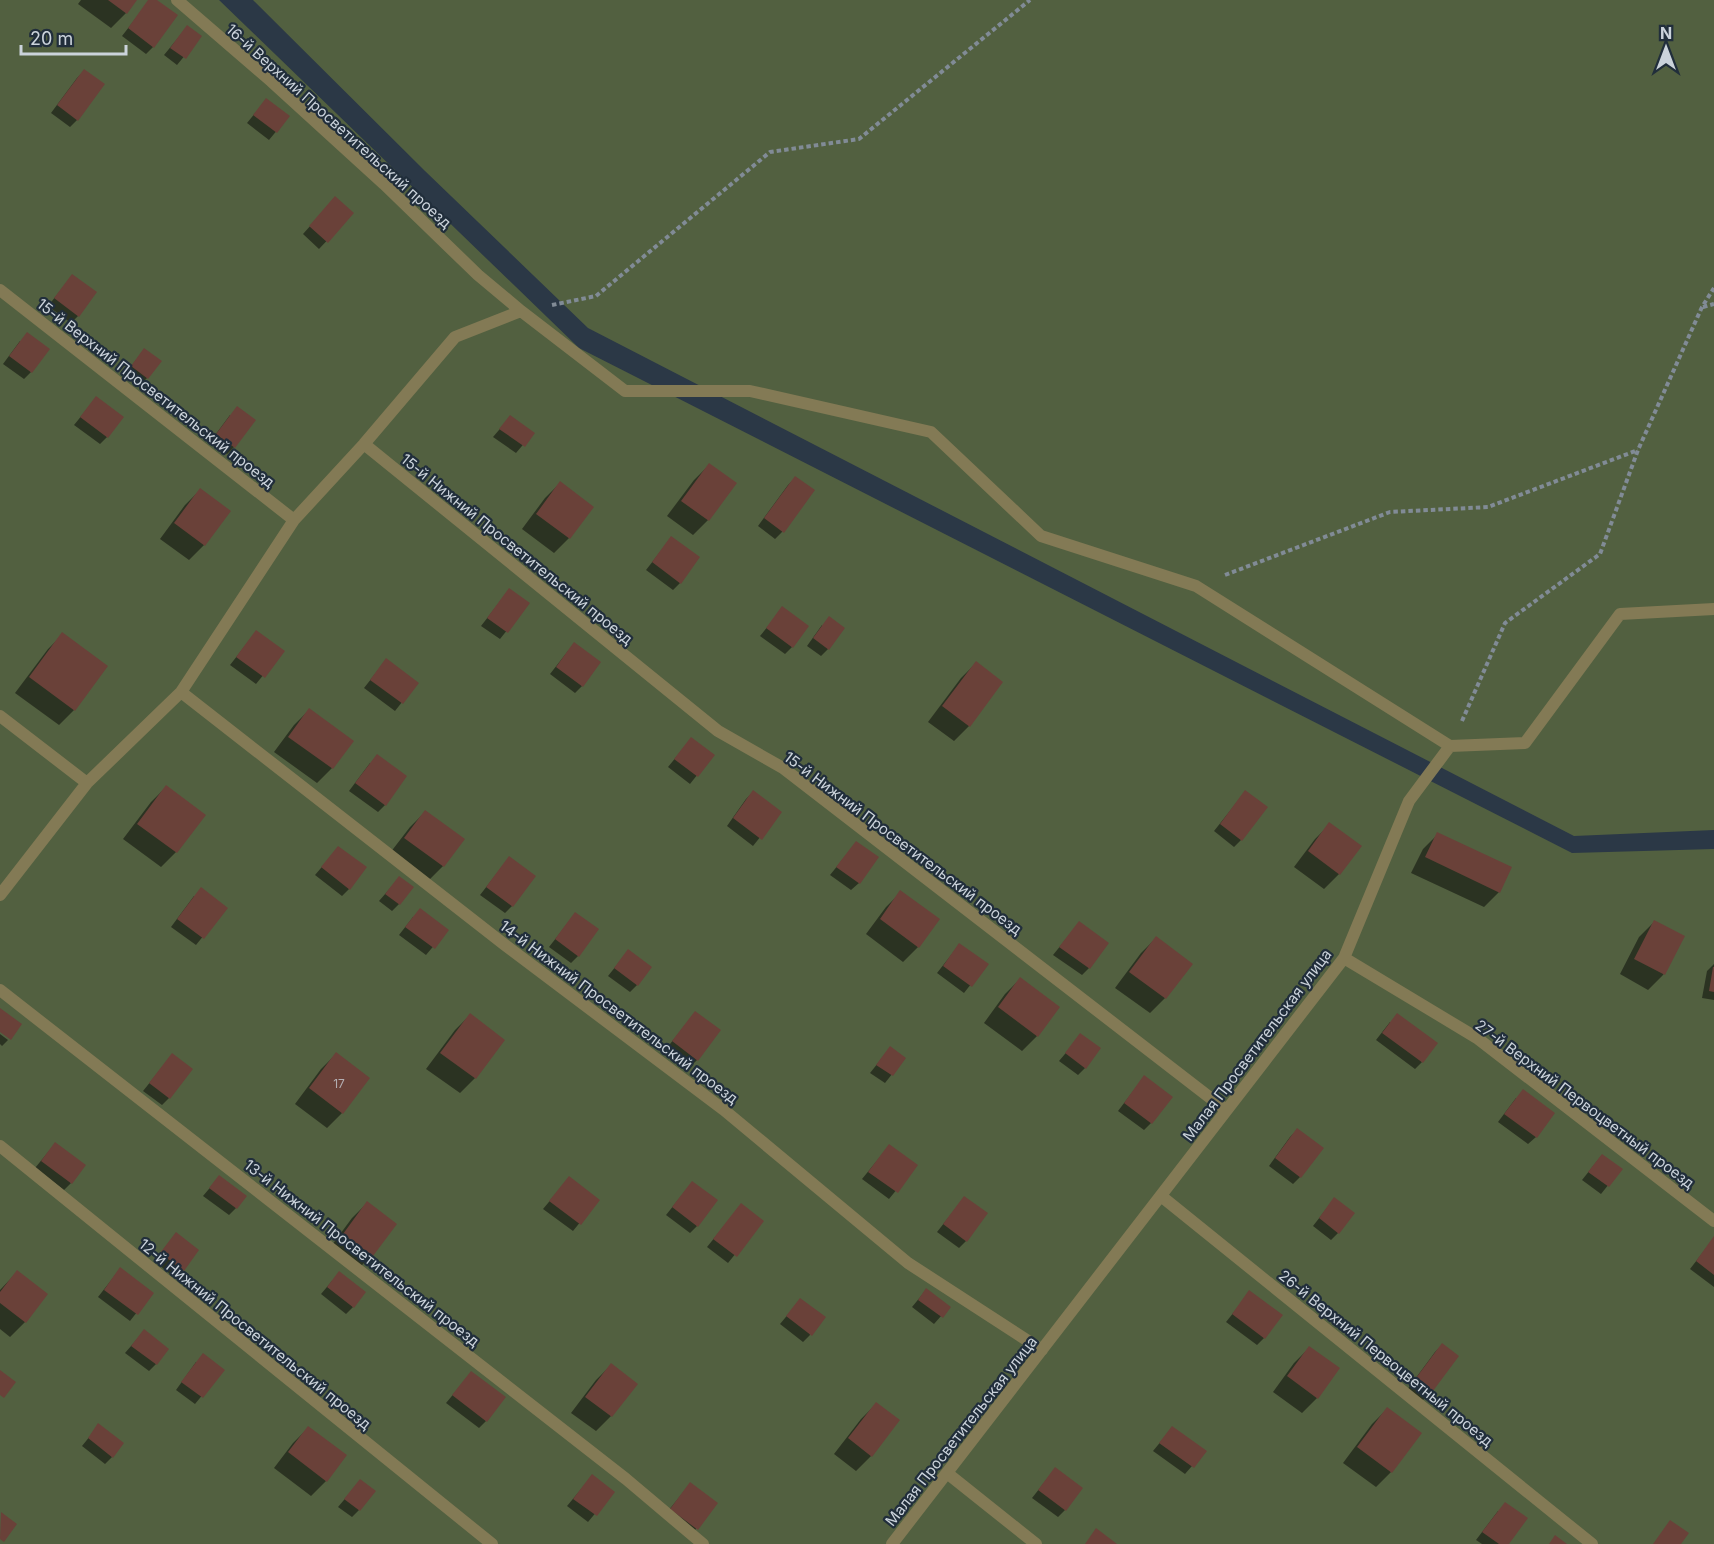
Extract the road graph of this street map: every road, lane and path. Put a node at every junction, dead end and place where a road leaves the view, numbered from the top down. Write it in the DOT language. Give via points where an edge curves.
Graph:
graph roads {
  1 [pos="177,0"];
  2 [pos="1030,0"];
  3 [pos="1714,288"];
  4 [pos="0,290"];
  5 [pos="1714,304"];
  6 [pos="1702,307"];
  7 [pos="521,311"];
  8 [pos="364,444"];
  9 [pos="1638,450"];
  10 [pos="294,520"];
  11 [pos="1196,586"];
  12 [pos="1714,609"];
  13 [pos="181,692"];
  14 [pos="0,716"];
  15 [pos="1450,746"];
  16 [pos="87,783"];
  17 [pos="0,894"];
  18 [pos="1344,958"];
  19 [pos="0,990"];
  20 [pos="1226,1110"];
  21 [pos="0,1146"];
  22 [pos="1161,1196"];
  23 [pos="1714,1221"];
  24 [pos="1042,1350"];
  25 [pos="947,1473"];
  26 [pos="492,1544"];
  27 [pos="703,1544"];
  28 [pos="892,1544"];
  29 [pos="1036,1544"];
  30 [pos="1592,1544"];
  1 -- 7 [label="lane, 16-й Верхний Просветительский проезд"];
  2 -- 7 [label="path" via="859,139 770,152 596,296"];
  3 -- 6 [label="path"];
  4 -- 10 [label="lane, 15-й Верхний Просветительский проезд"];
  5 -- 6 [label="path"];
  6 -- 9 [label="path"];
  7 -- 8 [label="lane" via="455,337"];
  7 -- 11 [label="lane, 16-й Верхний Просветительский проезд" via="626,391 750,391 931,432 1041,536"];
  8 -- 10 [label="lane"];
  8 -- 20 [label="lane, 15-й Нижний Просветительский проезд" via="718,731 783,768"];
  9 -- 11 [label="path" via="1488,507 1390,512"];
  9 -- 15 [label="path" via="1600,554 1505,623"];
  10 -- 13 [label="lane"];
  11 -- 15 [label="lane, 16-й Верхний Просветительский проезд"];
  12 -- 15 [label="lane" via="1620,614 1525,743"];
  13 -- 16 [label="lane"];
  13 -- 24 [label="lane, 14-й Нижний Просветительский проезд" via="724,1110 908,1263"];
  14 -- 16 [label="lane"];
  15 -- 18 [label="lane, Малая Просветительская улица" via="1408,801"];
  16 -- 17 [label="lane"];
  18 -- 20 [label="lane, Малая Просветительская улица"];
  18 -- 23 [label="lane, 27-й Верхний Первоцветный проезд" via="1477,1038"];
  19 -- 27 [label="lane, 13-й Нижний Просветительский проезд"];
  20 -- 22 [label="lane, Малая Просветительская улица"];
  21 -- 26 [label="lane, 12-й Нижний Просветительский проезд"];
  22 -- 24 [label="lane, Малая Просветительская улица"];
  22 -- 30 [label="lane, 26-й Верхний Первоцветный проезд"];
  24 -- 25 [label="lane, Малая Просветительская улица"];
  25 -- 28 [label="lane, Малая Просветительская улица"];
  25 -- 29 [label="lane"];
}
